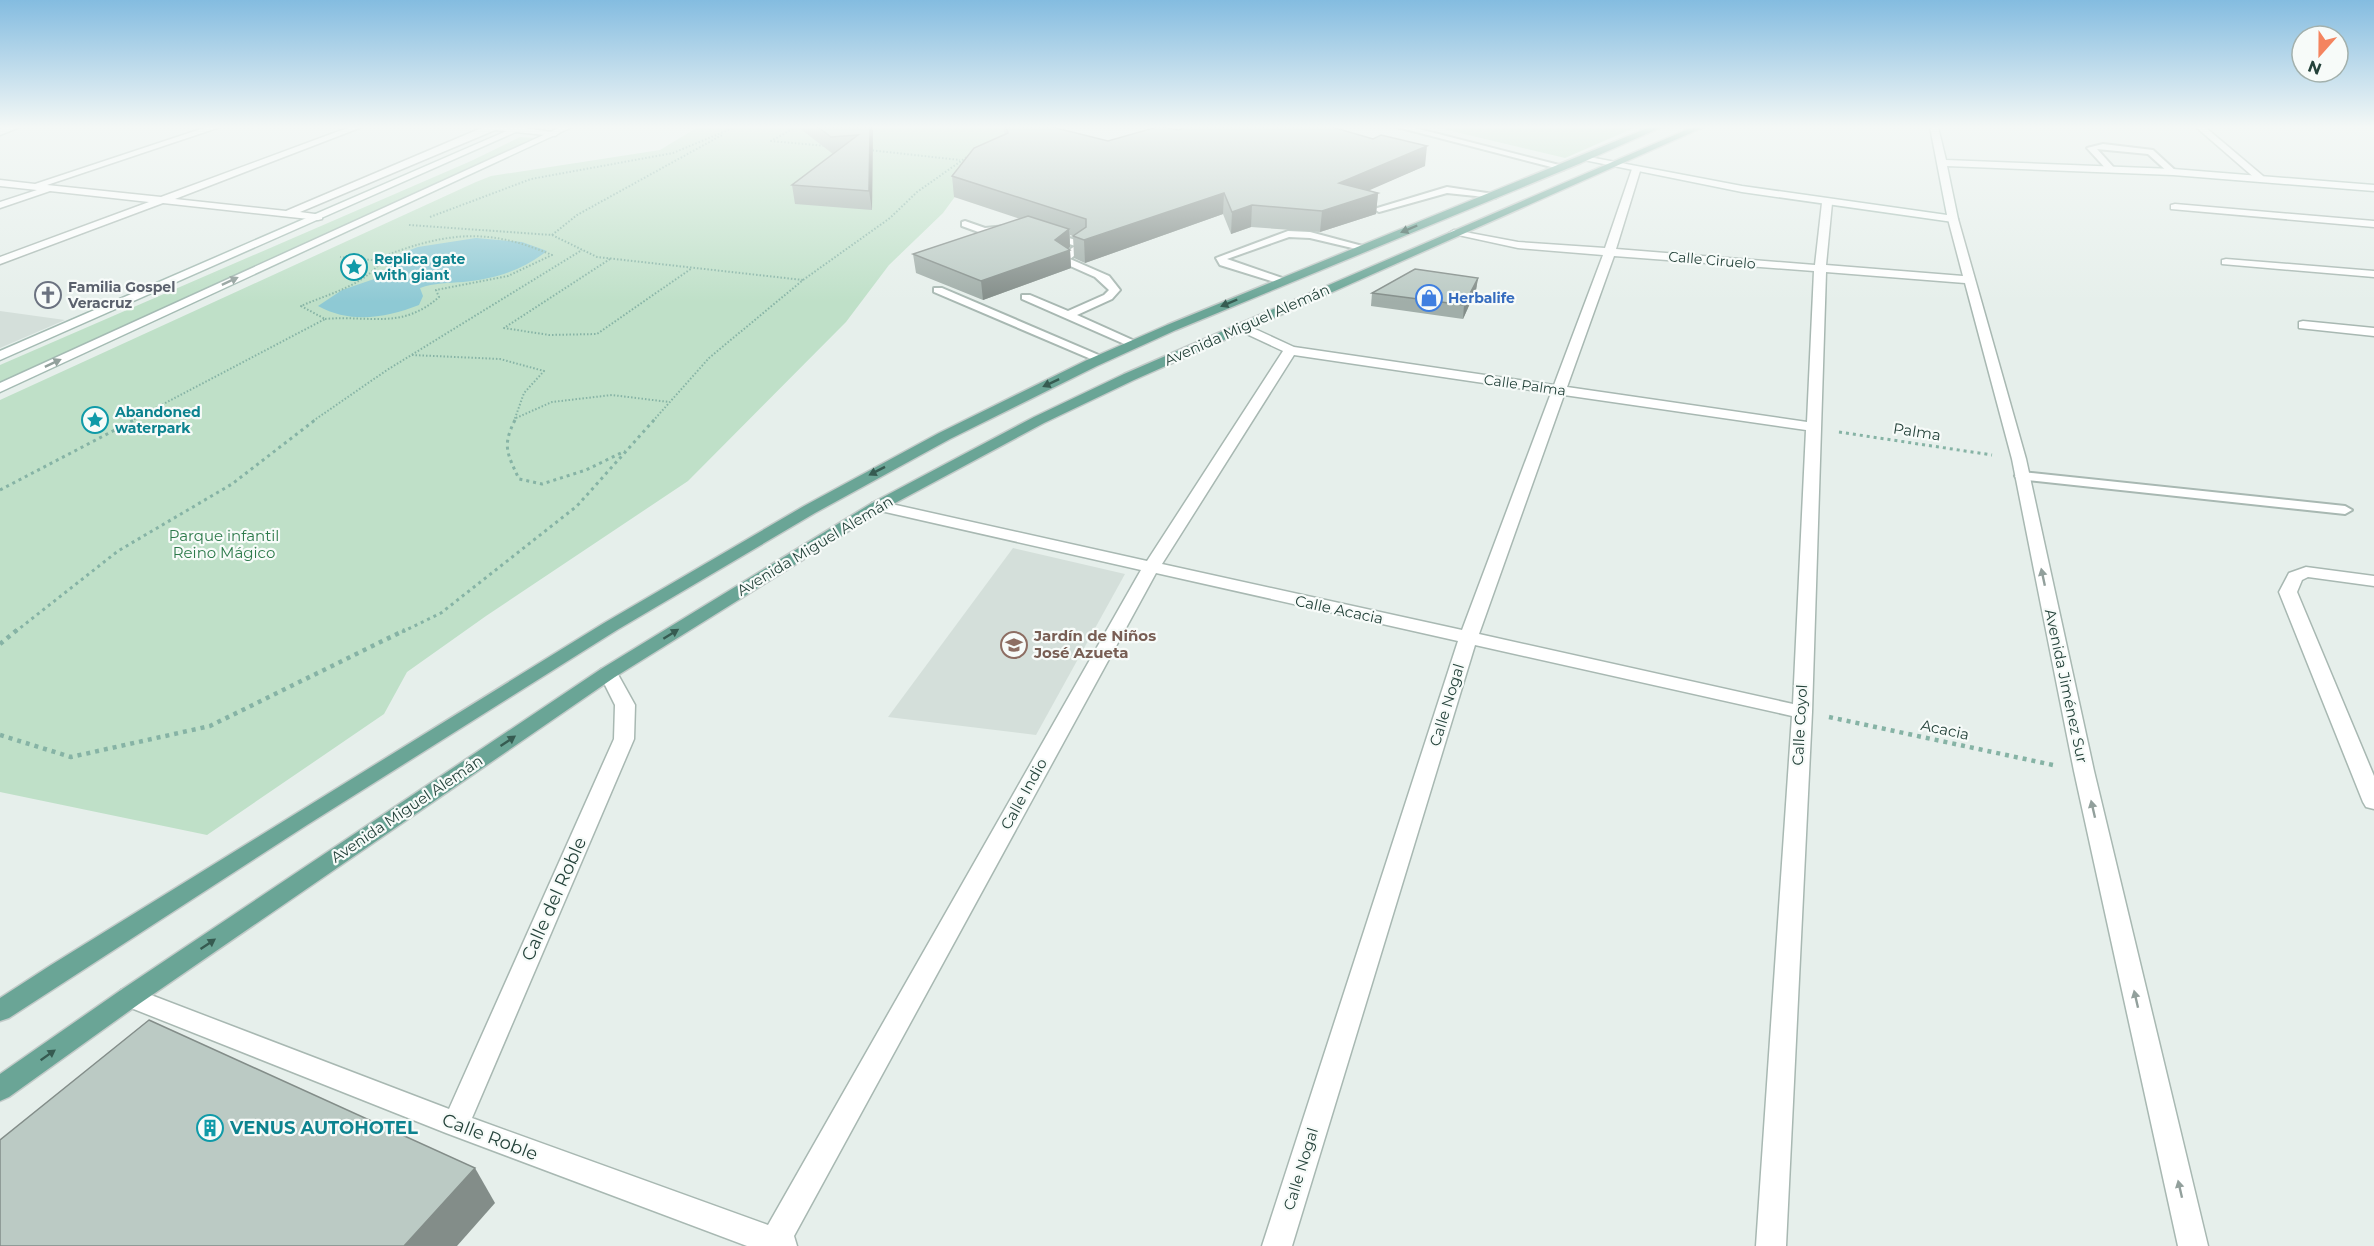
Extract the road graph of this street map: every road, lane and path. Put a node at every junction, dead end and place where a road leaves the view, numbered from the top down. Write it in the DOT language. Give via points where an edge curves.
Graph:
graph roads {
  1 [pos="24,185"];
  2 [pos="202,185"];
  3 [pos="355,185"];
  4 [pos="391,185"];
  5 [pos="442,185"];
  6 [pos="515,185"];
  7 [pos="631,185"];
  8 [pos="926,185"];
  9 [pos="1519,185"];
  10 [pos="1565,185"];
  11 [pos="1631,185"];
  12 [pos="1720,185"];
  13 [pos="1946,185"];
  14 [pos="2341,185"];
  15 [pos="33,186"];
  16 [pos="50,188"];
  17 [pos="2374,188"];
  18 [pos="1495,195"];
  19 [pos="162,200"];
  20 [pos="1827,203"];
  21 [pos="0,205"];
  22 [pos="2175,207"];
  23 [pos="1379,209"];
  24 [pos="286,214"];
  25 [pos="318,217"];
  26 [pos="430,217"];
  27 [pos="1953,219"];
  28 [pos="419,221"];
  29 [pos="2374,224"];
  30 [pos="965,225"];
  31 [pos="1017,226"];
  32 [pos="1039,230"];
  33 [pos="1454,233"];
  34 [pos="552,235"];
  35 [pos="1365,248"];
  36 [pos="582,250"];
  37 [pos="1610,251"];
  38 [pos="349,252"];
  39 [pos="610,259"];
  40 [pos="373,260"];
  41 [pos="0,261"];
  42 [pos="2226,262"];
  43 [pos="693,268"];
  44 [pos="1820,268"];
  45 [pos="2374,274"];
  46 [pos="804,280"];
  47 [pos="1971,280"];
  48 [pos="1281,281"];
  49 [pos="938,290"];
  50 [pos="1026,297"];
  51 [pos="1068,315"];
  52 [pos="325,319"];
  53 [pos="2303,326"];
  54 [pos="1242,327"];
  55 [pos="2374,332"];
  56 [pos="1133,344"];
  57 [pos="1290,350"];
  58 [pos="411,355"];
  59 [pos="0,356"];
  60 [pos="1102,359"];
  61 [pos="0,388"];
  62 [pos="1560,390"];
  63 [pos="670,402"];
  64 [pos="516,418"];
  65 [pos="1812,427"];
  66 [pos="627,450"];
  67 [pos="2020,468"];
  68 [pos="0,490"];
  69 [pos="878,506"];
  70 [pos="2345,510"];
  71 [pos="1150,569"];
  72 [pos="2374,581"];
  73 [pos="1468,638"];
  74 [pos="0,644"];
  75 [pos="608,673"];
  76 [pos="1802,712"];
  77 [pos="0,735"];
  78 [pos="2084,771"];
  79 [pos="2374,802"];
  80 [pos="130,996"];
  81 [pos="0,1011"];
  82 [pos="0,1089"];
  83 [pos="456,1124"];
  84 [pos="777,1245"];
  85 [pos="1277,1246"];
  86 [pos="1771,1246"];
  87 [pos="2193,1246"];
  1 -- 15 [label="street"];
  2 -- 19 [label="street"];
  3 -- 24 [label="street"];
  4 -- 25 [label="street"];
  61 -- 5 [label="street, one-way"];
  6 -- 26 [label="path"];
  7 -- 34 [label="path" via="577,215"];
  8 -- 46 [label="path" via="890,218"];
  9 -- 18 [label="main road, Avenida Miguel Alemán"];
  10 -- 33 [label="main road, Avenida Miguel Alemán"];
  11 -- 37 [label="street, Calle Nogal"];
  12 -- 20 [label="street"];
  13 -- 27 [label="street, Avenida Jiménez Sur"];
  14 -- 17 [label="street"];
  15 -- 16 [label="street"];
  16 -- 19 [label="street"];
  16 -- 21 [label="street"];
  18 -- 23 [label="lane" via="1447,190"];
  18 -- 35 [label="main road, Avenida Miguel Alemán, one-way"];
  19 -- 24 [label="street"];
  19 -- 41 [label="street"];
  20 -- 27 [label="street"];
  20 -- 44 [label="street, Calle Coyol"];
  22 -- 29 [label="street"];
  24 -- 25 [label="street"];
  25 -- 59 [label="street"];
  27 -- 47 [label="street, Avenida Jiménez Sur"];
  28 -- 34 [label="path" via="408,225"];
  30 -- 31 [label="lane" via="988,231"];
  32 -- 51 [label="lane" via="1082,245 1063,259 1095,272 1115,290"];
  33 -- 37 [label="street, Calle Ciruelo" via="1501,243"];
  33 -- 54 [label="main road, Avenida Miguel Alemán"];
  34 -- 36 [label="path"];
  35 -- 48 [label="main road, Avenida Miguel Alemán"];
  35 -- 48 [label="lane" via="1288,234 1221,258 1224,263"];
  36 -- 39 [label="path" via="597,258"];
  36 -- 58 [label="path"];
  37 -- 44 [label="street, Calle Ciruelo"];
  37 -- 62 [label="street, Calle Nogal"];
  38 -- 40 [label="path" via="339,257"];
  39 -- 43 [label="path"];
  39 -- 43 [label="path" via="504,328 549,335 597,334"];
  40 -- 52 [label="path" via="382,261 360,284 301,306"];
  40 -- 52 [label="path" via="430,242 485,235 522,242 552,255 525,272 496,281 436,290 439,297 426,310 409,316 376,321 343,316"];
  42 -- 45 [label="street"];
  43 -- 46 [label="path"];
  44 -- 47 [label="street, Calle Ciruelo"];
  44 -- 65 [label="street, Calle Coyol"];
  46 -- 63 [label="path" via="709,358"];
  47 -- 67 [label="street, Avenida Jiménez Sur"];
  48 -- 56 [label="main road, Avenida Miguel Alemán, one-way"];
  49 -- 60 [label="lane"];
  50 -- 51 [label="lane"];
  51 -- 56 [label="lane"];
  52 -- 68 [label="path"];
  53 -- 55 [label="street"];
  54 -- 57 [label="street, Calle Palma"];
  54 -- 69 [label="main road, Avenida Miguel Alemán" via="1039,420"];
  56 -- 60 [label="main road, Avenida Miguel Alemán"];
  57 -- 62 [label="street, Calle Palma"];
  57 -- 71 [label="street, Calle Indio"];
  58 -- 64 [label="path" via="500,359 544,371 524,393"];
  58 -- 74 [label="path" via="317,418 232,484 118,551"];
  60 -- 81 [label="main road, Avenida Miguel Alemán, one-way" via="862,478 618,622"];
  62 -- 65 [label="street, Calle Palma"];
  62 -- 73 [label="street, Calle Nogal"];
  63 -- 64 [label="path" via="612,395 552,402"];
  63 -- 66 [label="path"];
  64 -- 66 [label="path" via="506,437 519,479 542,484 586,470"];
  65 -- 67 [label="path, Palma"];
  65 -- 76 [label="street, Calle Coyol"];
  66 -- 77 [label="path" via="577,506 441,613 210,726 71,758"];
  67 -- 70 [label="lane"];
  78 -- 67 [label="street, Avenida Jiménez Sur, one-way"];
  69 -- 71 [label="street, Calle Acacia"];
  75 -- 69 [label="main road, Avenida Miguel Alemán, one-way"];
  71 -- 73 [label="street, Calle Acacia"];
  71 -- 84 [label="street, Calle Indio"];
  72 -- 79 [label="street" via="2306,572 2295,577 2288,592"];
  73 -- 76 [label="street, Calle Acacia"];
  73 -- 85 [label="street, Calle Nogal"];
  80 -- 75 [label="main road, Avenida Miguel Alemán, one-way"];
  75 -- 83 [label="street, Calle del Roble" via="626,705 624,739"];
  76 -- 78 [label="path, Acacia"];
  76 -- 86 [label="street, Calle Coyol"];
  87 -- 78 [label="street, Avenida Jiménez Sur, one-way"];
  82 -- 80 [label="main road, Avenida Miguel Alemán, one-way"];
  80 -- 83 [label="street, Calle Roble"];
  83 -- 84 [label="street, Calle Roble"];
}
